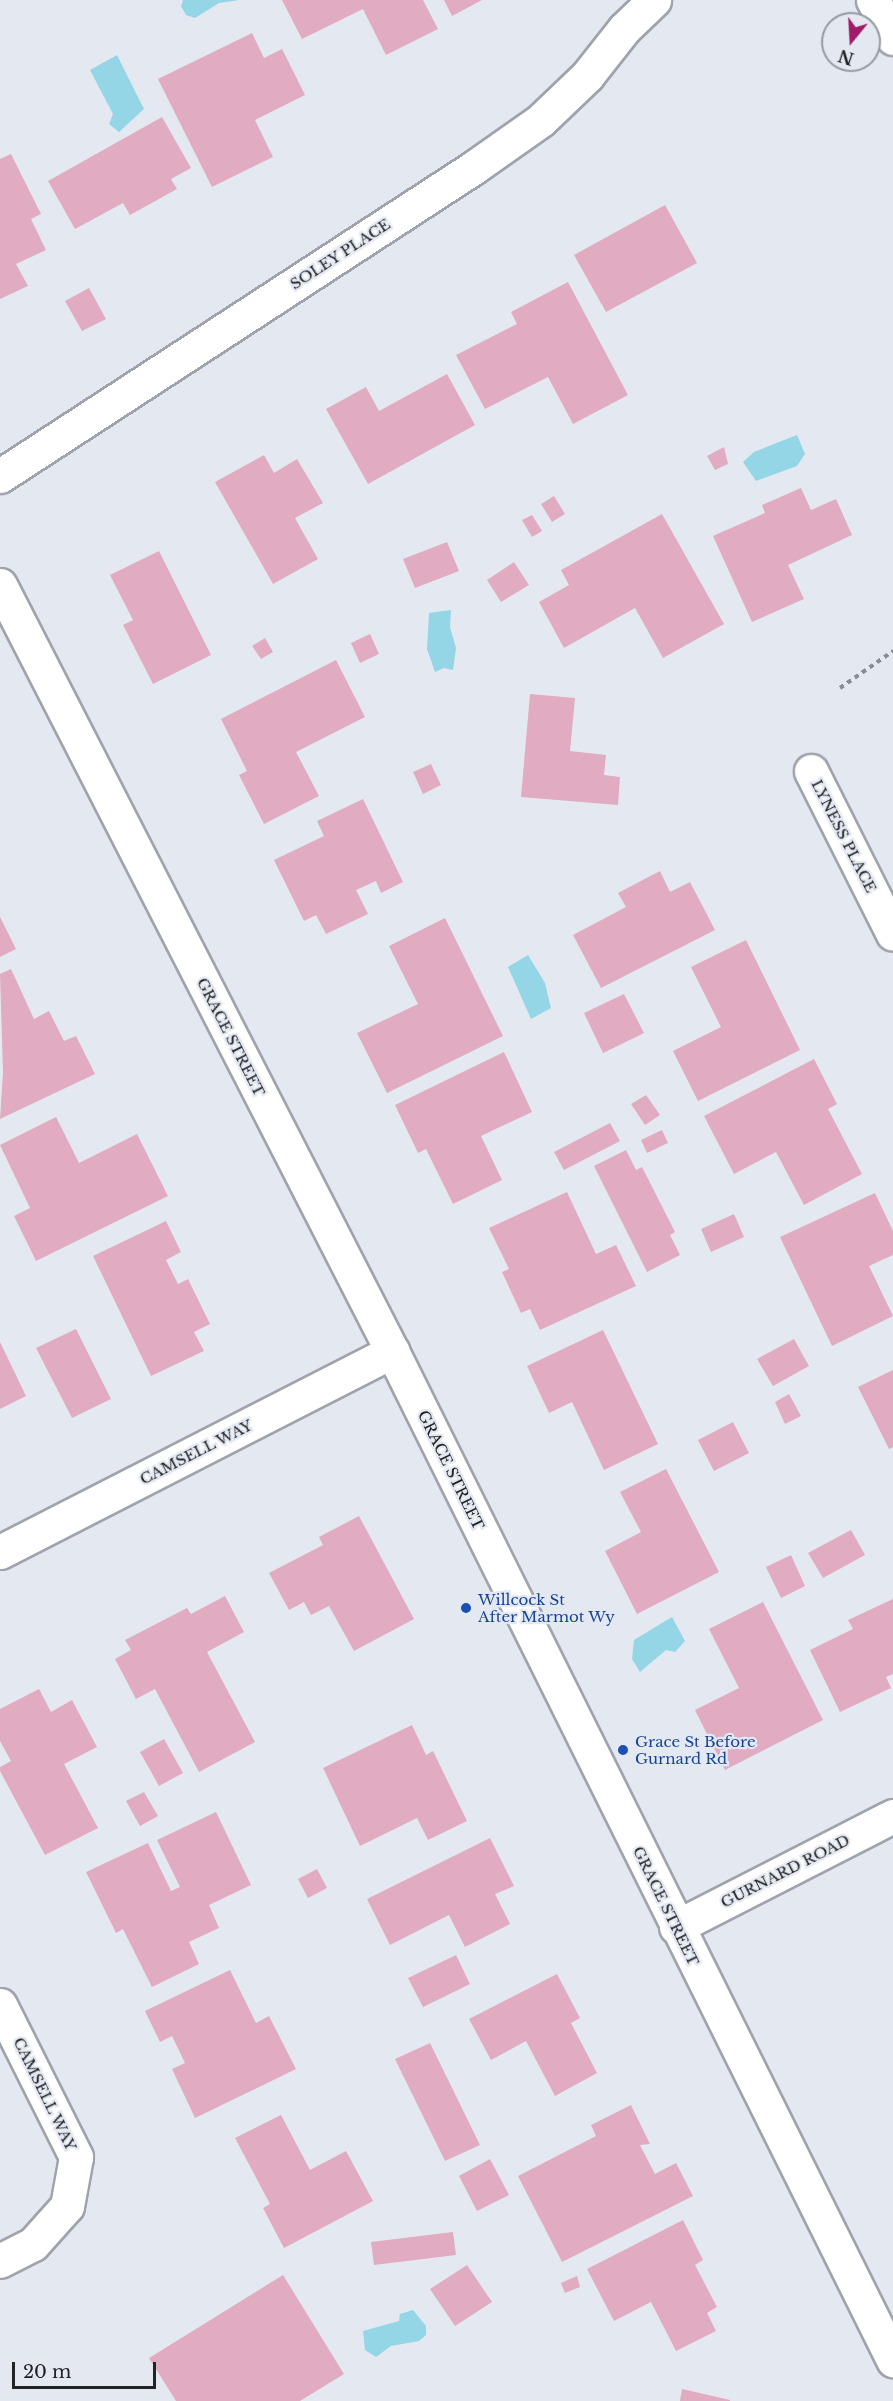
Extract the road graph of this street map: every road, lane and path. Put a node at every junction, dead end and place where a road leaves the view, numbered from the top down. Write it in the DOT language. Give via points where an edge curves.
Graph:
graph roads {
  1 [pos="654,0"];
  2 [pos="873,0"];
  3 [pos="893,38"];
  4 [pos="0,476"];
  5 [pos="0,585"];
  6 [pos="893,651"];
  7 [pos="840,688"];
  8 [pos="811,771"];
  9 [pos="893,934"];
  10 [pos="392,1351"];
  11 [pos="0,1552"];
  12 [pos="893,1816"];
  13 [pos="676,1927"];
  14 [pos="0,2005"];
  15 [pos="0,2261"];
  16 [pos="893,2360"];
  1 -- 4 [label="street, SOLEY PLACE" via="624,29 587,76 541,120"];
  2 -- 3 [label="street"];
  5 -- 10 [label="street, GRACE STREET"];
  6 -- 7 [label="path"];
  8 -- 9 [label="street, LYNESS PLACE"];
  10 -- 11 [label="street, CAMSELL WAY"];
  10 -- 13 [label="street, GRACE STREET"];
  12 -- 13 [label="street, GURNARD ROAD"];
  13 -- 16 [label="street, GRACE STREET"];
  14 -- 15 [label="street, CAMSELL WAY" via="76,2157 67,2206 33,2244"];
}
